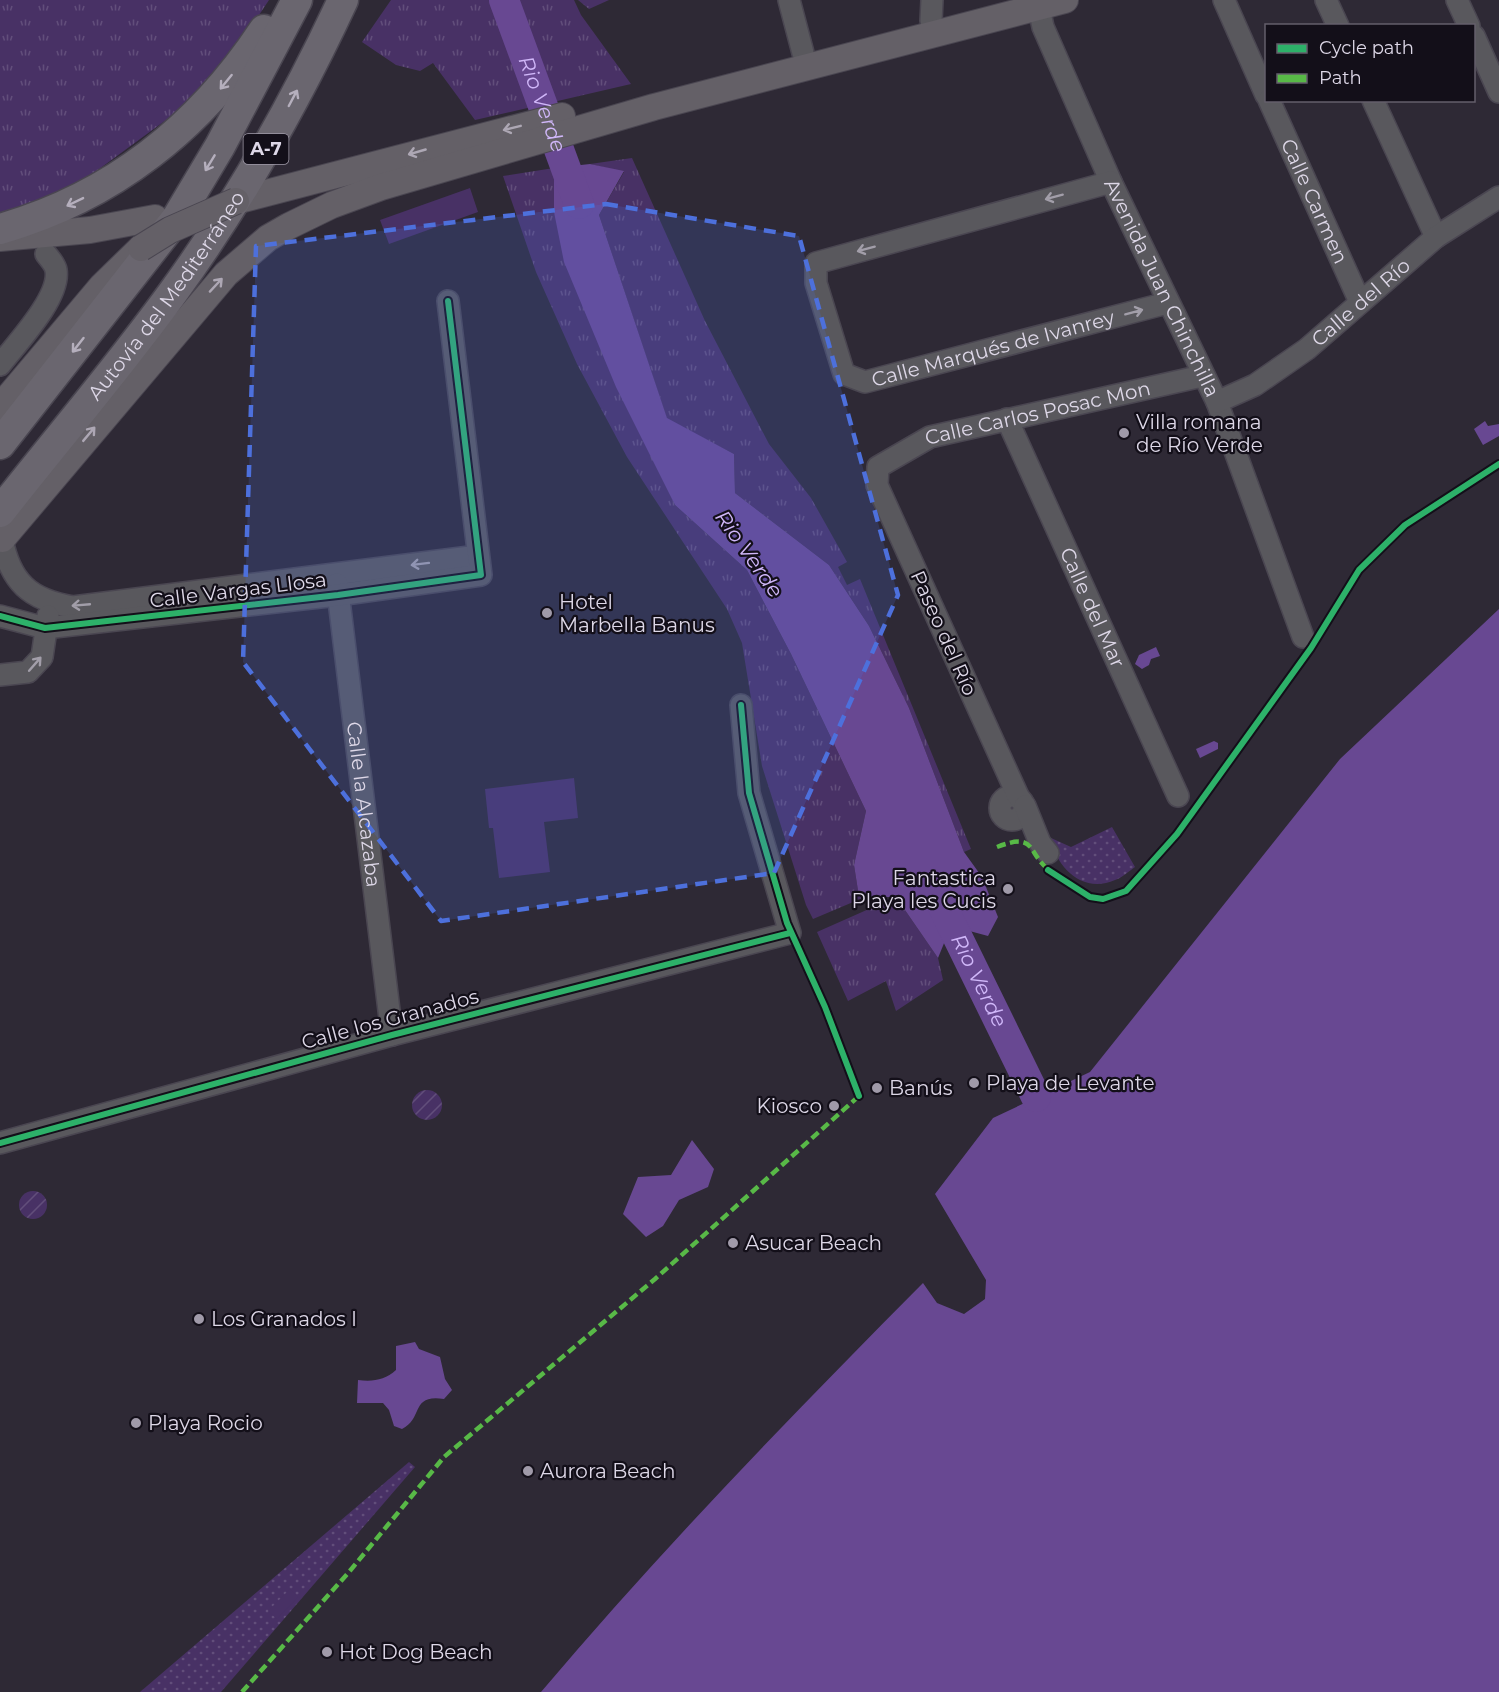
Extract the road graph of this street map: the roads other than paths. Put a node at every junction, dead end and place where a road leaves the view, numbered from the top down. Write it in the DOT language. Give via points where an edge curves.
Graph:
graph roads {
  1 [pos="284,0"];
  2 [pos="297,0"];
  3 [pos="343,0"];
  4 [pos="789,0"];
  5 [pos="1010,0"];
  6 [pos="1065,0"];
  7 [pos="1224,0"];
  8 [pos="1326,0"];
  9 [pos="1457,0"];
  10 [pos="1039,8"];
  11 [pos="932,11"];
  12 [pos="1337,24"];
  13 [pos="1468,24"];
  14 [pos="1475,40"];
  15 [pos="803,53"];
  16 [pos="1499,92"];
  17 [pos="1265,93"];
  18 [pos="652,100"];
  19 [pos="1270,102"];
  20 [pos="1374,102"];
  21 [pos="476,148"];
  22 [pos="1111,182"];
  23 [pos="1499,197"];
  24 [pos="236,201"];
  25 [pos="0,229"];
  26 [pos="1436,237"];
  27 [pos="0,238"];
  28 [pos="46,254"];
  29 [pos="140,257"];
  30 [pos="448,301"];
  31 [pos="1360,302"];
  32 [pos="1167,303"];
  33 [pos="0,365"];
  34 [pos="1202,376"];
  35 [pos="1217,402"];
  36 [pos="0,407"];
  37 [pos="1007,419"];
  38 [pos="0,444"];
  39 [pos="878,468"];
  40 [pos="51,478"];
  41 [pos="3,518"];
  42 [pos="336,574"];
  43 [pos="374,580"];
  44 [pos="338,595"];
  45 [pos="51,603"];
  46 [pos="118,611"];
  47 [pos="0,616"];
  48 [pos="45,628"];
  49 [pos="1303,637"];
  50 [pos="0,675"];
  51 [pos="741,705"];
  52 [pos="1178,796"];
  53 [pos="1048,853"];
  54 [pos="392,1035"];
  55 [pos="0,1143"];
  1 -- 25 [label="highway, one-way" via="217,94 165,144 76,202"];
  2 -- 29 [label="highway, Autovía del Mediterráneo / A-7, one-way" via="177,218"];
  41 -- 3 [label="highway, Autovía del Mediterráneo / A-7, one-way" via="215,231 262,156"];
  4 -- 15 [label="street"];
  5 -- 11 [label="main road"];
  6 -- 10 [label="main road"];
  7 -- 17 [label="street"];
  8 -- 12 [label="street"];
  9 -- 13 [label="street"];
  10 -- 18 [label="main road"];
  10 -- 22 [label="street, Avenida Juan Chinchilla" via="1043,27"];
  11 -- 15 [label="main road"];
  14 -- 16 [label="street"];
  15 -- 18 [label="main road"];
  18 -- 21 [label="main road"];
  19 -- 31 [label="street, Calle Carmen"];
  20 -- 26 [label="street"];
  21 -- 24 [label="main road, one-way"];
  40 -- 21 [label="main road, one-way" via="204,298 268,238 332,205"];
  22 -- 32 [label="street, Avenida Juan Chinchilla"];
  22 -- 32 [label="street, Calle Marqués de Ivanrey, one-way" via="816,263 816,283 844,374 865,382"];
  23 -- 26 [label="street, Calle del Río"];
  24 -- 27 [label="main road" via="90,230"];
  24 -- 29 [label="main road, bridge" via="170,230"];
  26 -- 31 [label="street, Calle del Río"];
  28 -- 33 [label="street" via="56,268 55,286 38,316"];
  29 -- 36 [label="main road" via="95,294"];
  29 -- 38 [label="highway, Autovía del Mediterráneo / A-7, one-way"];
  30 -- 43 [label="street, Calle Vargas Llosa" via="479,566"];
  31 -- 35 [label="street, Calle del Río" via="1307,349 1255,385"];
  32 -- 34 [label="street, Avenida Juan Chinchilla"];
  34 -- 35 [label="street, Avenida Juan Chinchilla"];
  34 -- 37 [label="street, Calle Carlos Posac Mon"];
  35 -- 49 [label="street, Avenida Juan Chinchilla"];
  37 -- 39 [label="street, Calle Carlos Posac Mon" via="930,436"];
  37 -- 52 [label="street, Calle del Mar"];
  39 -- 53 [label="street, Paseo del Río" via="877,485 1040,843"];
  40 -- 41 [label="highway"];
  41 -- 45 [label="street, Calle Vargas Llosa" via="9,568 26,590"];
  42 -- 43 [label="street, Calle Vargas Llosa"];
  42 -- 44 [label="street, Calle la Alcazaba"];
  42 -- 46 [label="street, Calle Vargas Llosa"];
  43 -- 44 [label="street, Calle Vargas Llosa"];
  44 -- 46 [label="street, Calle Vargas Llosa"];
  44 -- 54 [label="street, Calle la Alcazaba"];
  46 -- 45 [label="street, Calle Vargas Llosa, one-way"];
  45 -- 48 [label="street"];
  46 -- 48 [label="street, Calle Vargas Llosa"];
  47 -- 48 [label="street, Calle Vargas Llosa"];
  50 -- 48 [label="street, one-way" via="28,672 42,657"];
  51 -- 54 [label="street, Calle los Granados" via="749,793 790,933"];
  54 -- 55 [label="street, Calle los Granados"];
}
